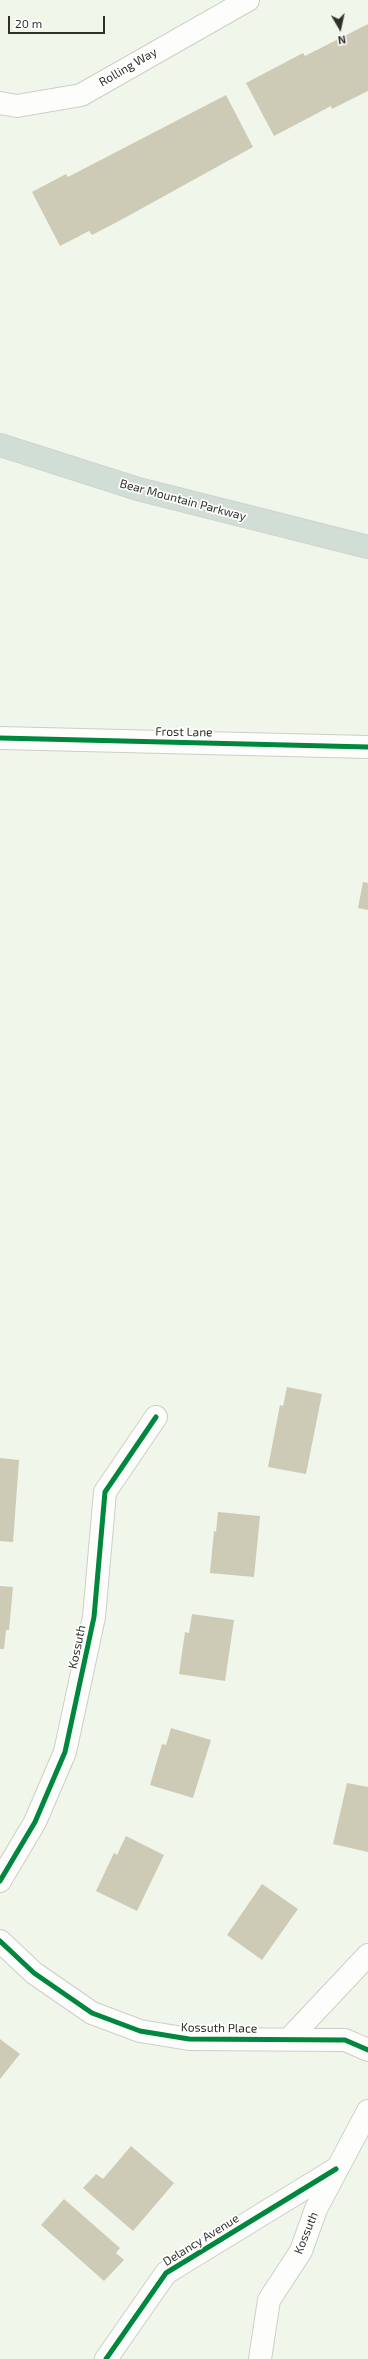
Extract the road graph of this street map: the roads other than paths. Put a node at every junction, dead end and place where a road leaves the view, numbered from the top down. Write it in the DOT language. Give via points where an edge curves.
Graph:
graph roads {
  1 [pos="248,0"];
  2 [pos="0,103"];
  3 [pos="0,445"];
  4 [pos="368,547"];
  5 [pos="0,738"];
  6 [pos="368,747"];
  7 [pos="156,1417"];
  8 [pos="0,1881"];
  9 [pos="0,1941"];
  10 [pos="368,1955"];
  11 [pos="288,2039"];
  12 [pos="368,2050"];
  13 [pos="368,2111"];
  14 [pos="336,2169"];
  15 [pos="106,2359"];
  16 [pos="260,2359"];
  1 -- 2 [label="street, Rolling Way" via="81,95 17,106"];
  3 -- 4 [label="highway, Bear Mountain Parkway" via="138,489"];
  5 -- 6 [label="street, Frost Lane"];
  7 -- 8 [label="street, Kossuth" via="105,1492 94,1617 65,1752 35,1822"];
  9 -- 11 [label="street, Kossuth Place" via="34,1974 92,2013 140,2031 189,2040"];
  10 -- 11 [label="street"];
  11 -- 12 [label="street, Kossuth Place" via="345,2040"];
  13 -- 14 [label="street, Kossuth"];
  14 -- 15 [label="street, Delancy Avenue" via="166,2273"];
  14 -- 16 [label="street, Kossuth" via="316,2209 301,2251 269,2300"];
}
